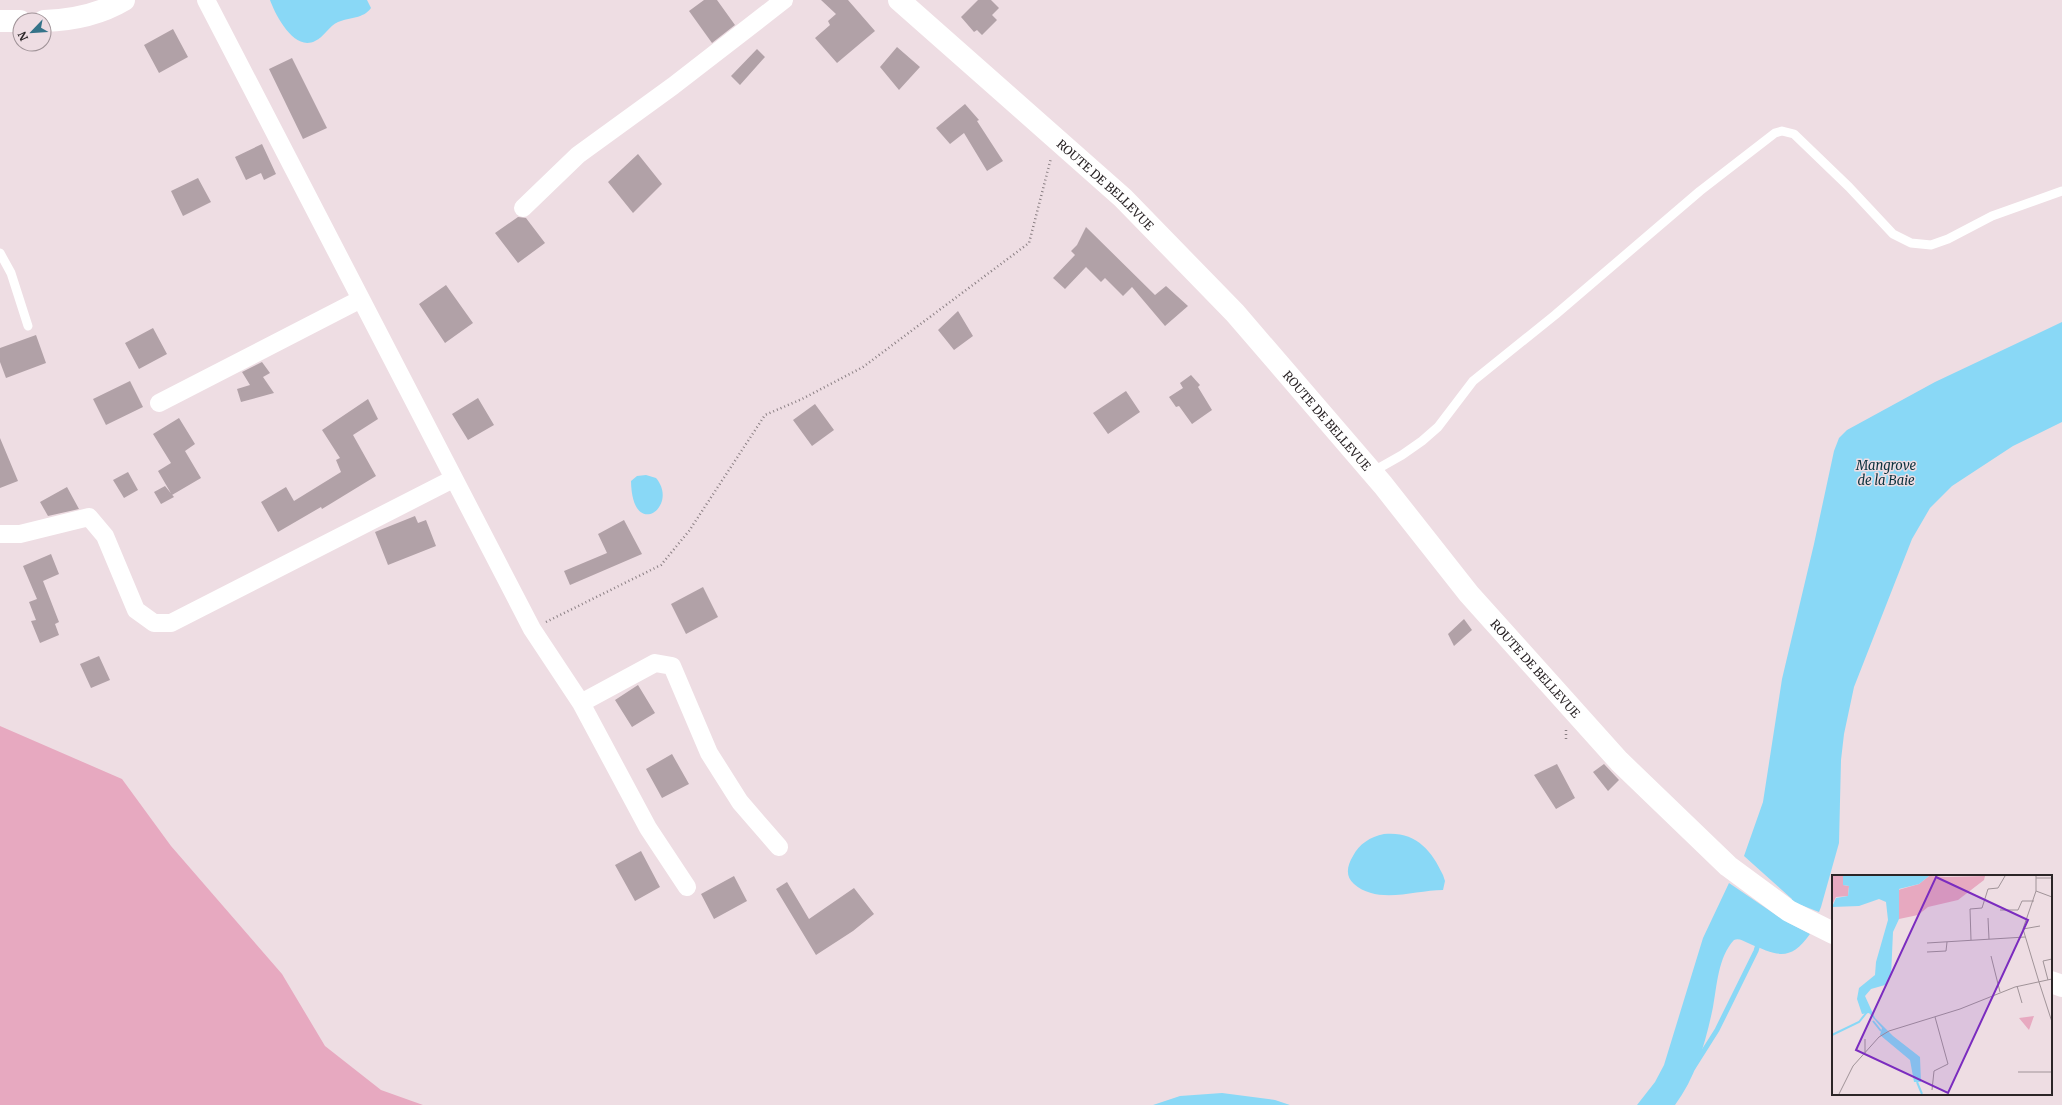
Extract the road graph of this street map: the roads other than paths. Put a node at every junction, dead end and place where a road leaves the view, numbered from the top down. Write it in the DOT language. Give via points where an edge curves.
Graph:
graph roads {
  1 [pos="206,0"];
  2 [pos="784,0"];
  3 [pos="899,0"];
  4 [pos="111,3"];
  5 [pos="0,21"];
  6 [pos="12,21"];
  7 [pos="52,21"];
  8 [pos="2062,191"];
  9 [pos="523,208"];
  10 [pos="0,253"];
  11 [pos="361,299"];
  12 [pos="28,326"];
  13 [pos="159,402"];
  14 [pos="1372,472"];
  15 [pos="453,479"];
  16 [pos="0,534"];
  17 [pos="581,703"];
  18 [pos="779,847"];
  19 [pos="687,887"];
  20 [pos="1832,932"];
  21 [pos="2052,982"];
  22 [pos="2062,987"];
  23 [pos="2052,993"];
  1 -- 11 [label="street"];
  2 -- 9 [label="street" via="578,155"];
  3 -- 14 [label="main road, ROUTE DE BELLEVUE" via="1123,198 1235,313"];
  4 -- 7 [label="main road" via="66,20"];
  5 -- 6 [label="main road"];
  8 -- 14 [label="lane" via="1992,216 1948,240 1932,245 1912,243 1893,234 1794,134 1776,133 1700,191 1573,301 1473,381 1438,427 1422,441 1397,459"];
  10 -- 12 [label="lane" via="11,273"];
  11 -- 13 [label="street"];
  11 -- 15 [label="street"];
  14 -- 20 [label="main road, ROUTE DE BELLEVUE" via="1470,594 1619,761 1728,866 1789,911"];
  15 -- 16 [label="street" via="171,623 154,623 136,610 105,536 89,517 20,534"];
  15 -- 17 [label="street" via="532,629"];
  17 -- 18 [label="street" via="655,663 672,666 709,753 740,802"];
  17 -- 19 [label="street" via="648,828"];
  21 -- 22 [label="main road"];
  22 -- 23 [label="lane"];
}
